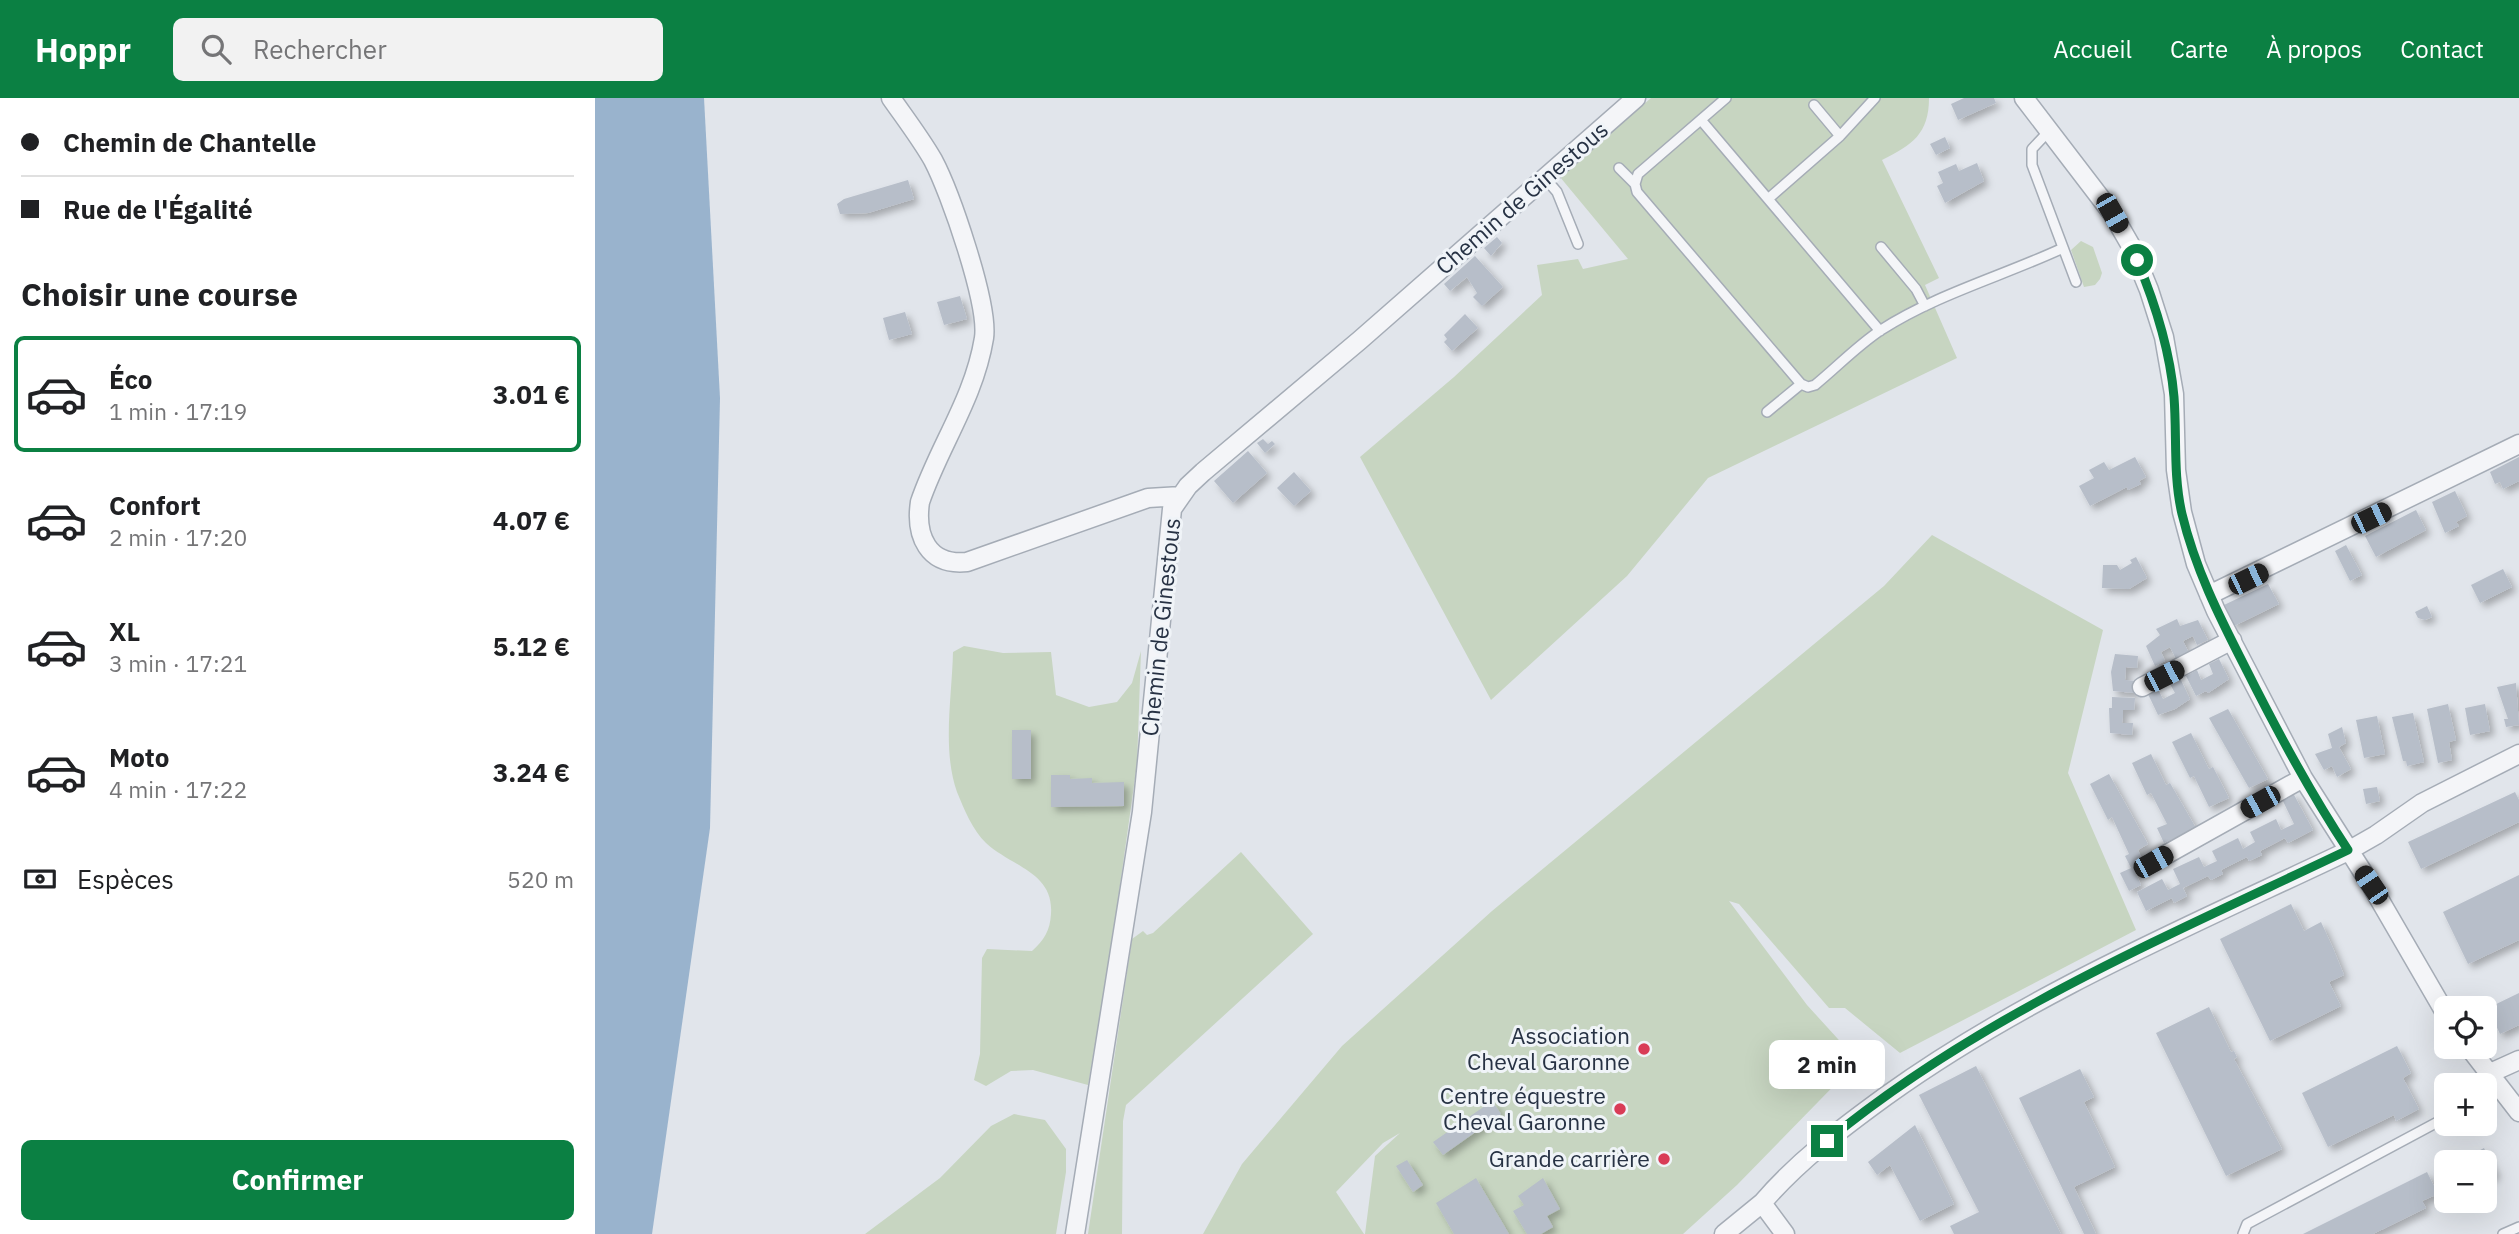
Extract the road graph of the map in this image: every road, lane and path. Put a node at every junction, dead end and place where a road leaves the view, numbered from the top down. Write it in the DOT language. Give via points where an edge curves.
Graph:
graph roads {
  1 [pos="891,98"];
  2 [pos="1636,98"];
  3 [pos="1726,98"];
  4 [pos="1875,98"];
  5 [pos="2024,98"];
  6 [pos="1814,105"];
  7 [pos="1701,120"];
  8 [pos="2049,131"];
  9 [pos="1840,136"];
  10 [pos="1619,168"];
  11 [pos="1545,178"];
  12 [pos="1635,184"];
  13 [pos="1768,199"];
  14 [pos="1578,244"];
  15 [pos="1881,247"];
  16 [pos="2063,248"];
  17 [pos="2076,282"];
  18 [pos="1925,306"];
  19 [pos="1880,331"];
  20 [pos="1801,384"];
  21 [pos="1767,412"];
  22 [pos="2519,444"];
  23 [pos="1181,496"];
  24 [pos="2209,595"];
  25 [pos="2231,640"];
  26 [pos="2142,687"];
  27 [pos="2519,754"];
  28 [pos="2304,778"];
  29 [pos="2348,850"];
  30 [pos="2153,862"];
  31 [pos="2435,996"];
  32 [pos="2519,1060"];
  33 [pos="2497,1080"];
  34 [pos="2497,1092"];
  35 [pos="2519,1112"];
  36 [pos="2434,1123"];
  37 [pos="1762,1203"];
  38 [pos="2519,1227"];
  39 [pos="1075,1234"];
  40 [pos="1724,1234"];
  41 [pos="1785,1234"];
  42 [pos="2243,1234"];
  43 [pos="2503,1234"];
  1 -- 23 [label="street" via="933,160 947,193 985,324 963,409 920,502 918,517 927,549 952,563 967,562 1148,498"];
  2 -- 11 [label="street, Chemin de Ginestous"];
  3 -- 7 [label="lane"];
  4 -- 9 [label="lane"];
  5 -- 8 [label="street"];
  6 -- 9 [label="lane"];
  7 -- 12 [label="lane" via="1638,174"];
  7 -- 13 [label="lane"];
  8 -- 16 [label="lane" via="2032,149 2032,165"];
  8 -- 24 [label="street" via="2112,213 2149,290 2164,337 2173,394 2182,512"];
  9 -- 13 [label="lane"];
  10 -- 12 [label="lane"];
  11 -- 14 [label="lane" via="1557,192"];
  11 -- 23 [label="street, Chemin de Ginestous" via="1203,472"];
  12 -- 20 [label="lane" via="1637,192"];
  13 -- 19 [label="lane"];
  15 -- 18 [label="lane"];
  16 -- 17 [label="lane"];
  16 -- 18 [label="lane"];
  18 -- 19 [label="lane"];
  19 -- 20 [label="lane" via="1815,385"];
  20 -- 21 [label="lane"];
  22 -- 24 [label="street"];
  23 -- 39 [label="street, Chemin de Ginestous" via="1172,509 1142,812"];
  24 -- 25 [label="street"];
  25 -- 26 [label="street"];
  25 -- 28 [label="street"];
  27 -- 29 [label="street" via="2422,803"];
  28 -- 29 [label="street"];
  28 -- 30 [label="street"];
  29 -- 31 [label="street"];
  29 -- 37 [label="street" via="1988,1028 1847,1125 1787,1175"];
  32 -- 33 [label="street"];
  34 -- 35 [label="street"];
  36 -- 42 [label="lane" via="2247,1224"];
  37 -- 40 [label="street"];
  37 -- 41 [label="street"];
  38 -- 43 [label="lane"];
}
